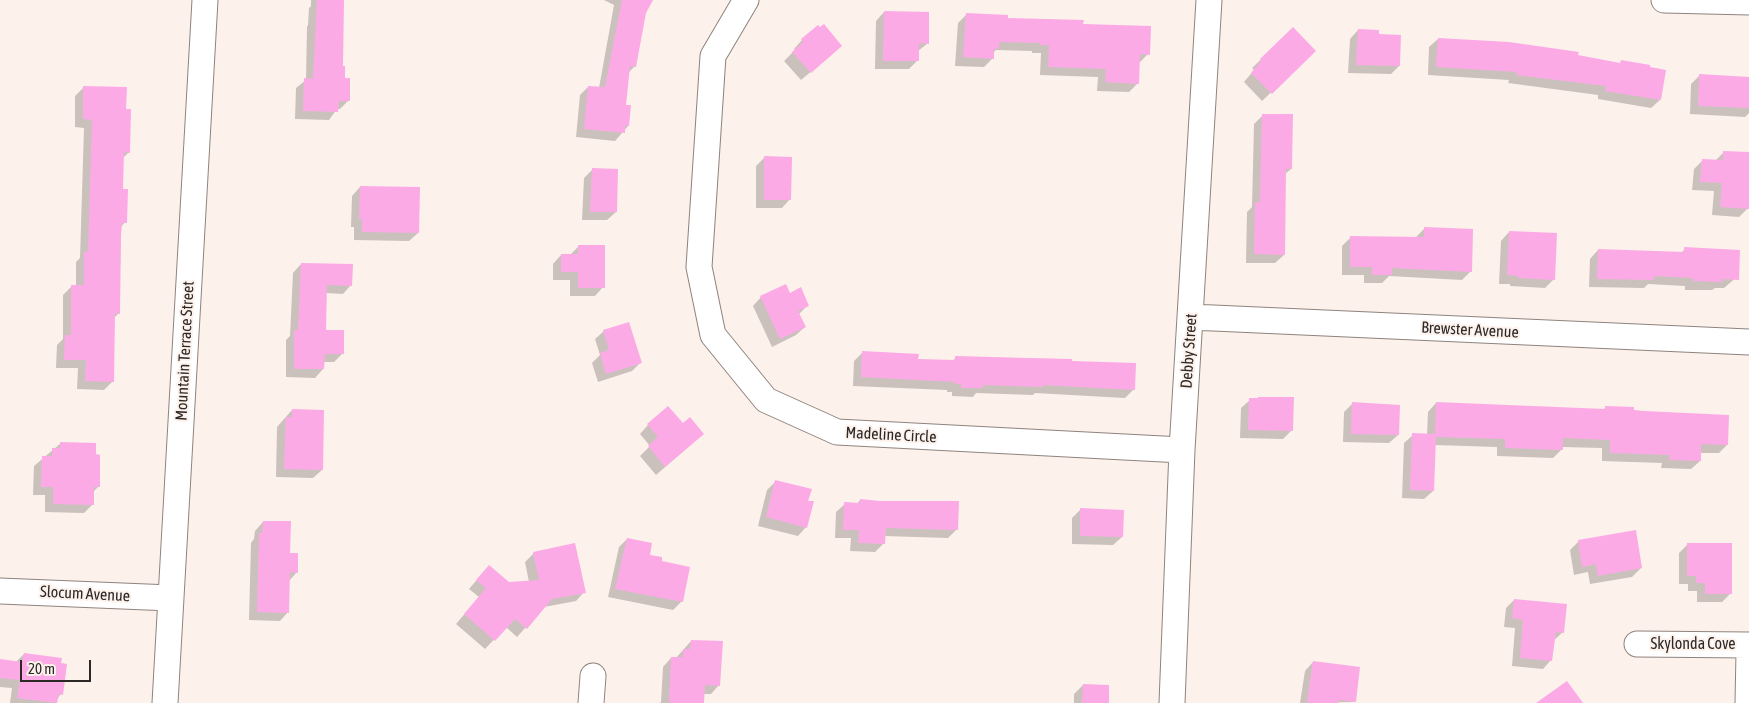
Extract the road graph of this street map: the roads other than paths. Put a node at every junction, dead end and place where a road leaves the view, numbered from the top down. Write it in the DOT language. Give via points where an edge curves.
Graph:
graph roads {
  1 [pos="204,0"];
  2 [pos="746,0"];
  3 [pos="1209,0"];
  4 [pos="1664,0"];
  5 [pos="1749,2"];
  6 [pos="1191,317"];
  7 [pos="1749,342"];
  8 [pos="1182,450"];
  9 [pos="0,591"];
  10 [pos="170,598"];
  11 [pos="1637,644"];
  12 [pos="1749,645"];
  13 [pos="1749,652"];
  14 [pos="593,676"];
  15 [pos="165,703"];
  16 [pos="592,703"];
  17 [pos="1172,703"];
  18 [pos="1748,703"];
  1 -- 10 [label="street, Mountain Terrace Street"];
  2 -- 8 [label="street, Madeline Circle" via="713,56 699,267 713,335 766,400 837,432"];
  3 -- 6 [label="street, Debby Street"];
  4 -- 5 [label="street"];
  6 -- 7 [label="street, Brewster Avenue"];
  6 -- 8 [label="street, Debby Street"];
  8 -- 17 [label="street, Debby Street"];
  9 -- 10 [label="street, Slocum Avenue"];
  10 -- 15 [label="street, Mountain Terrace Street"];
  11 -- 12 [label="street, Skylonda Cove"];
  13 -- 18 [label="street"];
  14 -- 16 [label="street"];
}
